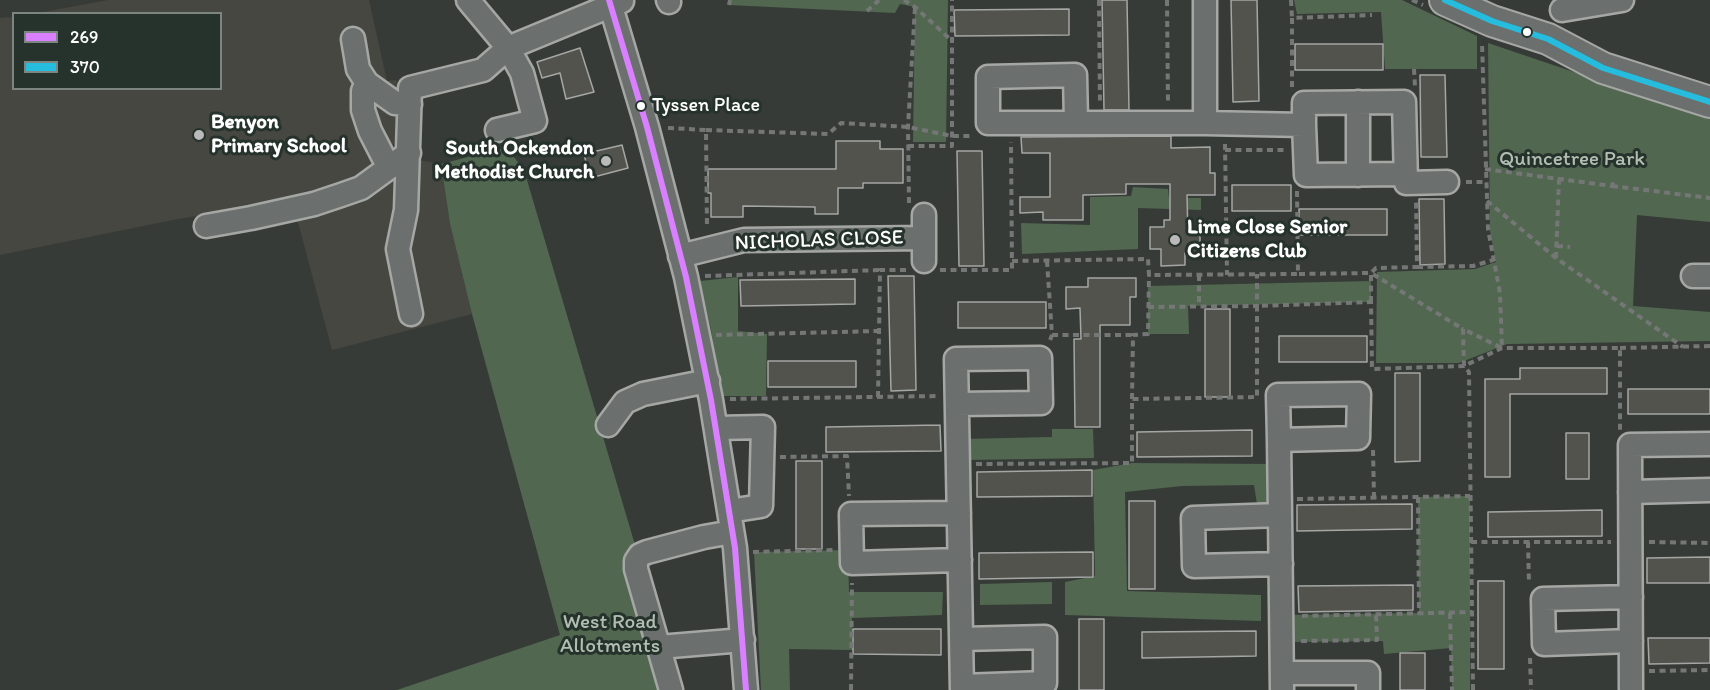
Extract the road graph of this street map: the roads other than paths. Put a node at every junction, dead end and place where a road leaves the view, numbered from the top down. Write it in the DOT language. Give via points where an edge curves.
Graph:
graph roads {
  1 [pos="468,0"];
  2 [pos="1205,0"];
  3 [pos="1445,0"];
  4 [pos="1622,0"];
  5 [pos="614,2"];
  6 [pos="1565,5"];
  7 [pos="352,39"];
  8 [pos="1548,39"];
  9 [pos="508,48"];
  10 [pos="367,83"];
  11 [pos="1358,102"];
  12 [pos="1710,102"];
  13 [pos="410,104"];
  14 [pos="1076,122"];
  15 [pos="1205,123"];
  16 [pos="1304,125"];
  17 [pos="497,130"];
  18 [pos="409,144"];
  19 [pos="389,168"];
  20 [pos="1358,174"];
  21 [pos="1410,178"];
  22 [pos="1447,182"];
  23 [pos="917,212"];
  24 [pos="206,226"];
  25 [pos="924,238"];
  26 [pos="924,261"];
  27 [pos="683,266"];
  28 [pos="411,314"];
  29 [pos="710,390"];
  30 [pos="957,400"];
  31 [pos="608,425"];
  32 [pos="716,428"];
  33 [pos="1279,440"];
  34 [pos="1710,444"];
  35 [pos="1710,490"];
  36 [pos="1630,492"];
  37 [pos="1287,507"];
  38 [pos="959,513"];
  39 [pos="732,532"];
  40 [pos="960,560"];
  41 [pos="1281,564"];
  42 [pos="1631,597"];
  43 [pos="961,639"];
  44 [pos="743,640"];
  45 [pos="1631,641"];
  46 [pos="658,647"];
  47 [pos="1631,681"];
  48 [pos="1282,682"];
  49 [pos="962,688"];
  50 [pos="671,690"];
  51 [pos="747,690"];
  52 [pos="1368,690"];
  1 -- 9 [label="street"];
  2 -- 15 [label="street"];
  3 -- 8 [label="main road"];
  4 -- 6 [label="street"];
  5 -- 9 [label="street"];
  5 -- 27 [label="street"];
  6 -- 8 [label="street"];
  7 -- 10 [label="street" via="358,69"];
  8 -- 12 [label="main road" via="1603,68"];
  9 -- 13 [label="street" via="483,70 410,88"];
  9 -- 17 [label="street" via="522,73 535,121"];
  10 -- 13 [label="street" via="395,103"];
  10 -- 19 [label="street" via="363,110"];
  11 -- 16 [label="street" via="1304,103"];
  11 -- 20 [label="street"];
  11 -- 21 [label="street" via="1404,102"];
  13 -- 18 [label="street"];
  14 -- 15 [label="street"];
  15 -- 16 [label="street"];
  16 -- 20 [label="street" via="1306,175"];
  18 -- 19 [label="street"];
  18 -- 28 [label="street" via="406,210 398,249"];
  19 -- 24 [label="street" via="360,188 314,204"];
  20 -- 21 [label="street"];
  21 -- 22 [label="street"];
  23 -- 25 [label="street, NICHOLAS CLOSE"];
  25 -- 26 [label="street, NICHOLAS CLOSE"];
  25 -- 27 [label="street, NICHOLAS CLOSE" via="744,240"];
  27 -- 29 [label="street"];
  29 -- 31 [label="street" via="643,394 625,402"];
  29 -- 32 [label="street"];
  30 -- 30 [label="street" via="1041,403 1040,358 956,359"];
  30 -- 38 [label="street"];
  32 -- 39 [label="street"];
  32 -- 39 [label="street" via="763,427 761,506"];
  33 -- 37 [label="street"];
  34 -- 36 [label="street" via="1630,446"];
  35 -- 36 [label="street"];
  36 -- 42 [label="street"];
  37 -- 41 [label="street"];
  37 -- 41 [label="street" via="1193,518 1194,566"];
  38 -- 40 [label="street"];
  38 -- 40 [label="street" via="850,514 845,556"];
  39 -- 44 [label="street"];
  39 -- 46 [label="street" via="640,555 636,561"];
  40 -- 43 [label="street"];
  41 -- 48 [label="street"];
  42 -- 45 [label="street"];
  42 -- 45 [label="street" via="1543,599 1544,644"];
  43 -- 49 [label="street"];
  43 -- 49 [label="street" via="1045,637 1045,683"];
  44 -- 46 [label="street"];
  44 -- 51 [label="street"];
  45 -- 47 [label="street"];
  46 -- 50 [label="street"];
  48 -- 52 [label="street" via="1368,673"];
}
